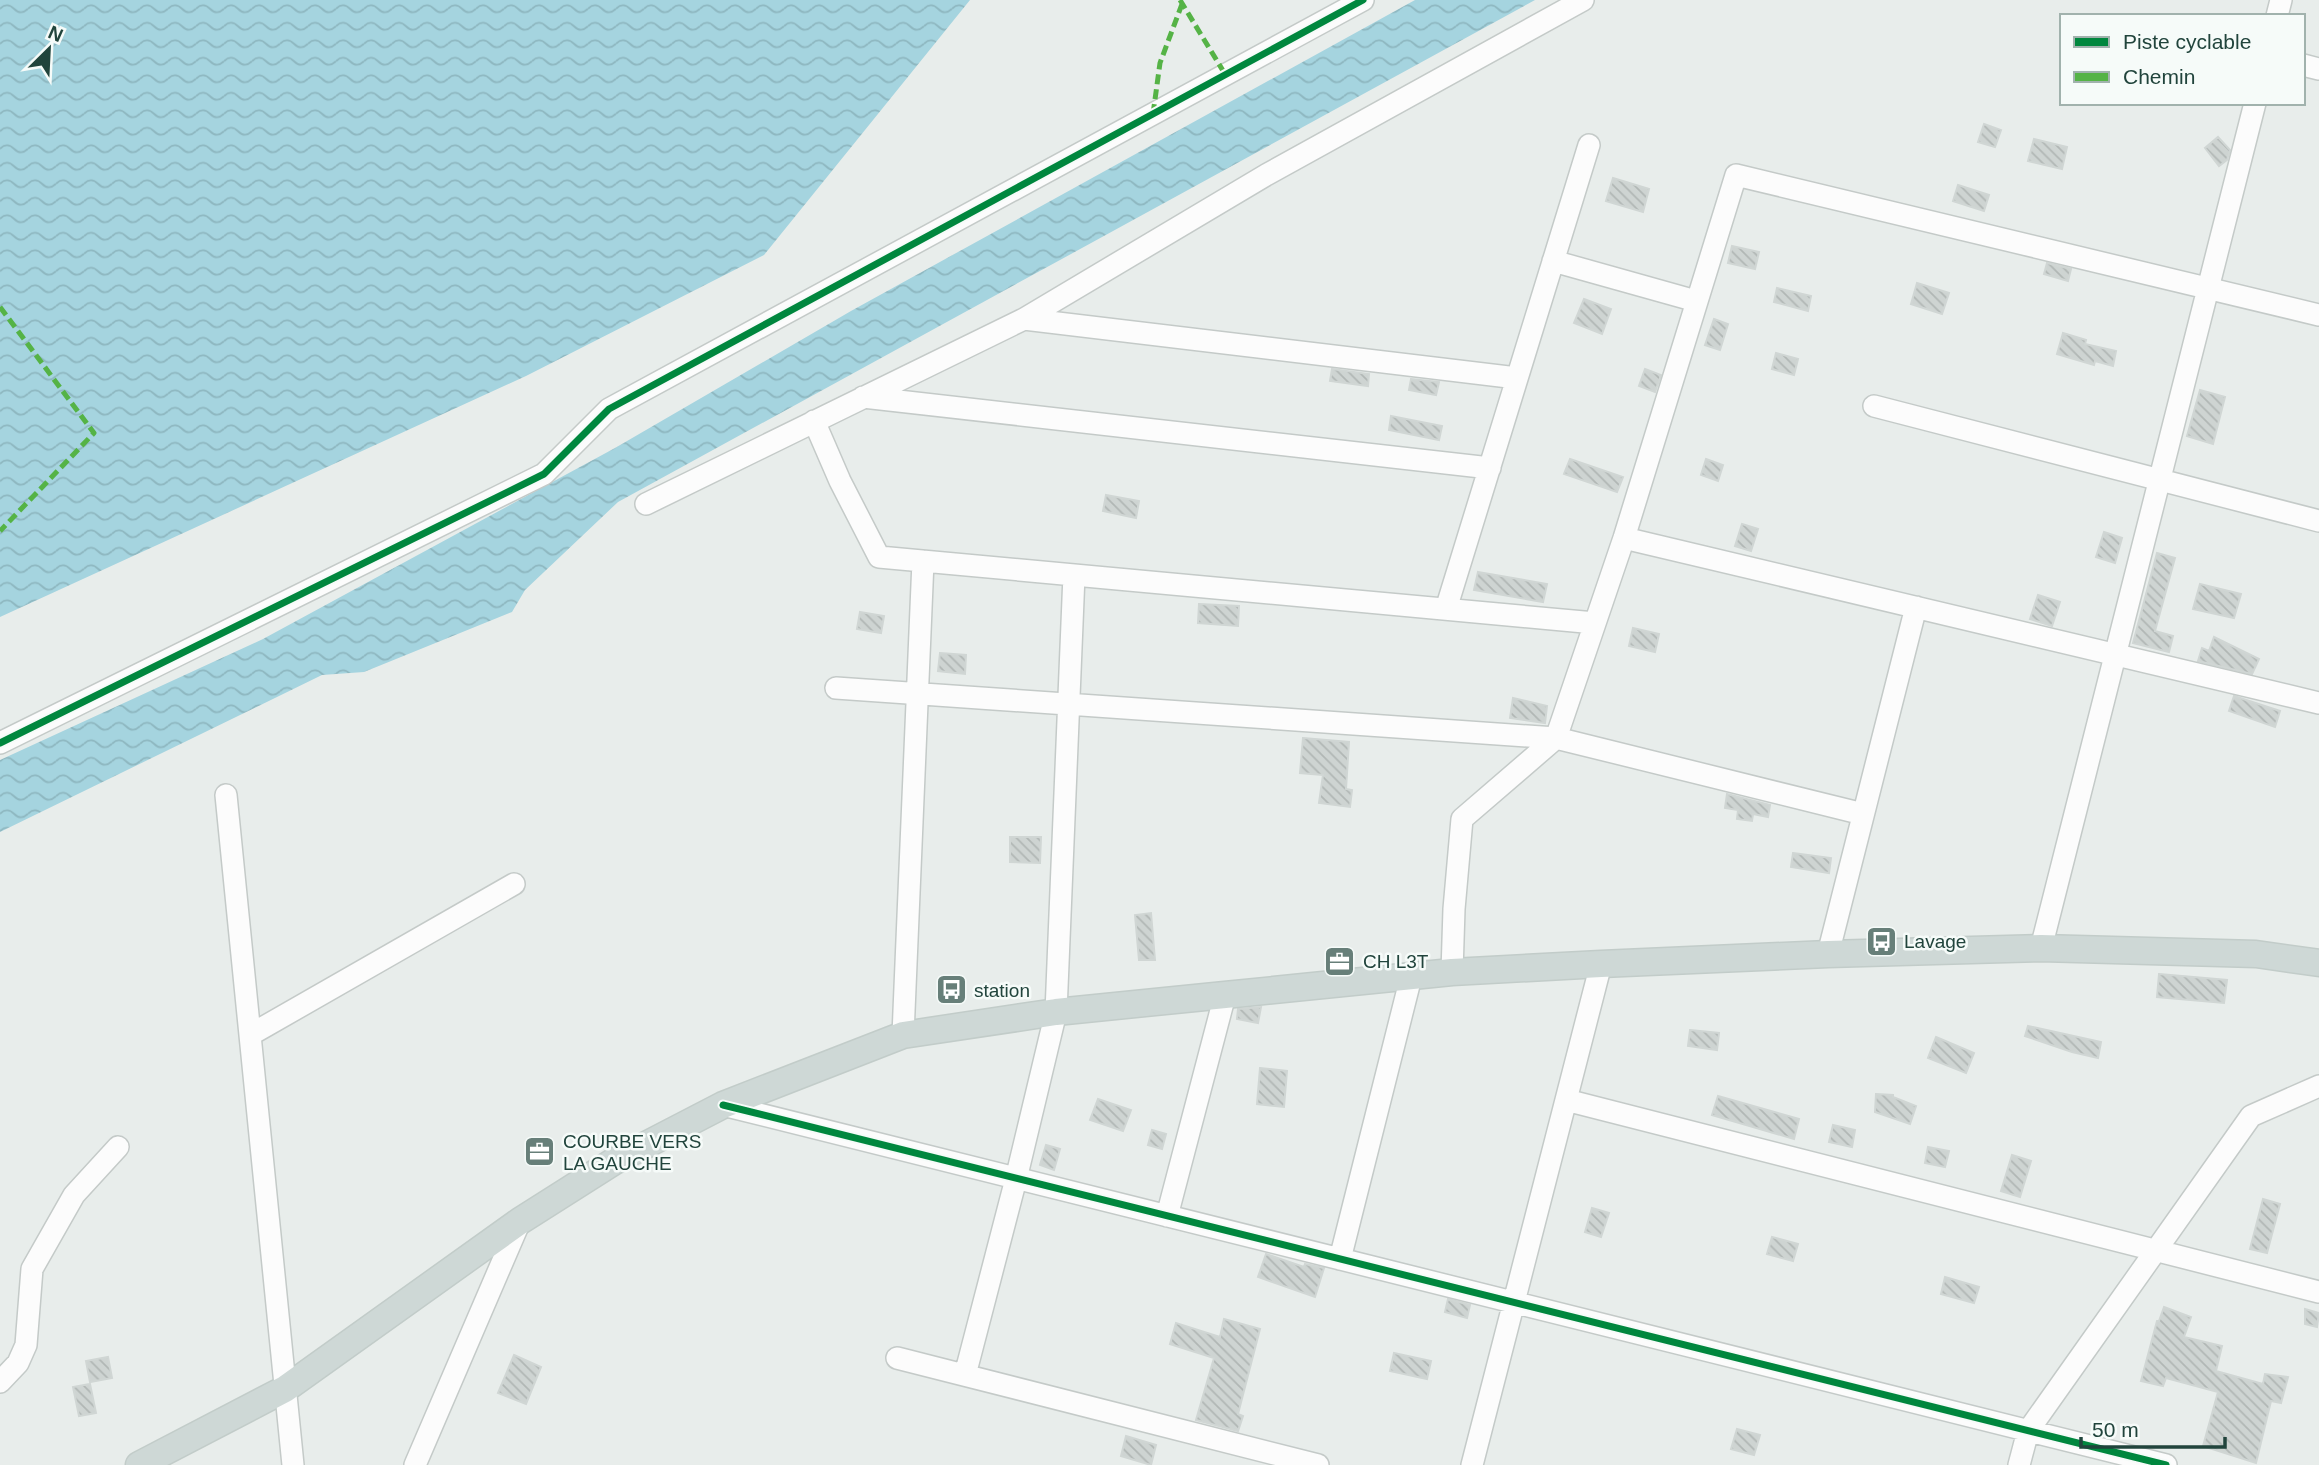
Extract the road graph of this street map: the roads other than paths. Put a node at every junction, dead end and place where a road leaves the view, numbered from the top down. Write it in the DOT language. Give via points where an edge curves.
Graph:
graph roads {
  1 [pos="1363,0"];
  2 [pos="1583,0"];
  3 [pos="2254,105"];
  4 [pos="1588,145"];
  5 [pos="1553,261"];
  6 [pos="2208,288"];
  7 [pos="1696,301"];
  8 [pos="2319,315"];
  9 [pos="1024,319"];
  10 [pos="1517,377"];
  11 [pos="863,397"];
  12 [pos="1874,406"];
  13 [pos="814,421"];
  14 [pos="1490,467"];
  15 [pos="2160,480"];
  16 [pos="646,504"];
  17 [pos="2319,522"];
  18 [pos="1624,538"];
  19 [pos="923,561"];
  20 [pos="1074,575"];
  21 [pos="1916,607"];
  22 [pos="1446,609"];
  23 [pos="1595,623"];
  24 [pos="2115,655"];
  25 [pos="836,688"];
  26 [pos="917,694"];
  27 [pos="2319,703"];
  28 [pos="1069,704"];
  29 [pos="1556,738"];
  30 [pos="0,743"];
  31 [pos="226,795"];
  32 [pos="1863,814"];
  33 [pos="514,884"];
  34 [pos="2041,948"];
  35 [pos="1828,954"];
  36 [pos="2319,963"];
  37 [pos="1601,964"];
  38 [pos="1452,972"];
  39 [pos="1411,976"];
  40 [pos="1224,995"];
  41 [pos="1056,1012"];
  42 [pos="250,1035"];
  43 [pos="903,1035"];
  44 [pos="2319,1086"];
  45 [pos="1566,1100"];
  46 [pos="723,1105"];
  47 [pos="118,1147"];
  48 [pos="1016,1179"];
  49 [pos="1167,1216"];
  50 [pos="520,1221"];
  51 [pos="2156,1250"];
  52 [pos="1340,1259"];
  53 [pos="2319,1292"];
  54 [pos="1514,1303"];
  55 [pos="897,1358"];
  56 [pos="965,1375"];
  57 [pos="0,1382"];
  58 [pos="285,1389"];
  59 [pos="2028,1431"];
  60 [pos="139,1465"];
  61 [pos="293,1465"];
  62 [pos="415,1465"];
  63 [pos="1318,1465"];
  64 [pos="1472,1465"];
  65 [pos="2019,1465"];
  66 [pos="2166,1465"];
  1 -- 30 [label="street" via="609,409 544,474"];
  2 -- 9 [label="street" via="1266,175"];
  3 -- 6 [label="street"];
  4 -- 5 [label="street"];
  5 -- 7 [label="street"];
  5 -- 10 [label="street"];
  6 -- 7 [label="street" via="1736,175"];
  6 -- 8 [label="street"];
  6 -- 15 [label="street"];
  7 -- 18 [label="street"];
  9 -- 10 [label="street"];
  9 -- 11 [label="street"];
  10 -- 14 [label="street"];
  11 -- 13 [label="street"];
  11 -- 14 [label="street"];
  12 -- 15 [label="street"];
  13 -- 16 [label="street"];
  13 -- 19 [label="street" via="879,557"];
  14 -- 22 [label="street"];
  15 -- 17 [label="street"];
  15 -- 24 [label="street"];
  18 -- 21 [label="street"];
  18 -- 23 [label="street"];
  19 -- 20 [label="street"];
  19 -- 26 [label="street"];
  20 -- 22 [label="street"];
  20 -- 28 [label="street"];
  21 -- 24 [label="street"];
  21 -- 32 [label="street"];
  22 -- 23 [label="street"];
  23 -- 29 [label="street"];
  24 -- 27 [label="street"];
  24 -- 34 [label="street"];
  25 -- 26 [label="street"];
  26 -- 28 [label="street"];
  26 -- 43 [label="street"];
  28 -- 29 [label="street"];
  28 -- 41 [label="street"];
  29 -- 32 [label="street"];
  29 -- 38 [label="street" via="1462,819"];
  31 -- 42 [label="street"];
  32 -- 35 [label="street"];
  33 -- 42 [label="street"];
  34 -- 35 [label="main road"];
  34 -- 36 [label="main road" via="2256,954"];
  35 -- 37 [label="main road"];
  37 -- 38 [label="main road"];
  37 -- 45 [label="street"];
  38 -- 39 [label="main road"];
  39 -- 40 [label="main road"];
  39 -- 52 [label="street"];
  40 -- 41 [label="main road"];
  40 -- 49 [label="street"];
  41 -- 43 [label="main road"];
  41 -- 48 [label="street"];
  42 -- 58 [label="street"];
  43 -- 46 [label="main road"];
  44 -- 51 [label="street" via="2251,1116"];
  45 -- 51 [label="street"];
  45 -- 54 [label="street"];
  46 -- 48 [label="street"];
  46 -- 50 [label="main road" via="613,1162"];
  47 -- 57 [label="street" via="74,1195 32,1269 26,1345 18,1363"];
  48 -- 49 [label="street"];
  48 -- 56 [label="street"];
  49 -- 52 [label="street"];
  50 -- 58 [label="main road"];
  50 -- 62 [label="street"];
  51 -- 53 [label="street"];
  51 -- 59 [label="street"];
  52 -- 54 [label="street"];
  54 -- 59 [label="street"];
  54 -- 64 [label="street"];
  55 -- 56 [label="street"];
  56 -- 63 [label="street"];
  58 -- 60 [label="main road"];
  58 -- 61 [label="street"];
  59 -- 65 [label="street"];
  59 -- 66 [label="street"];
}
